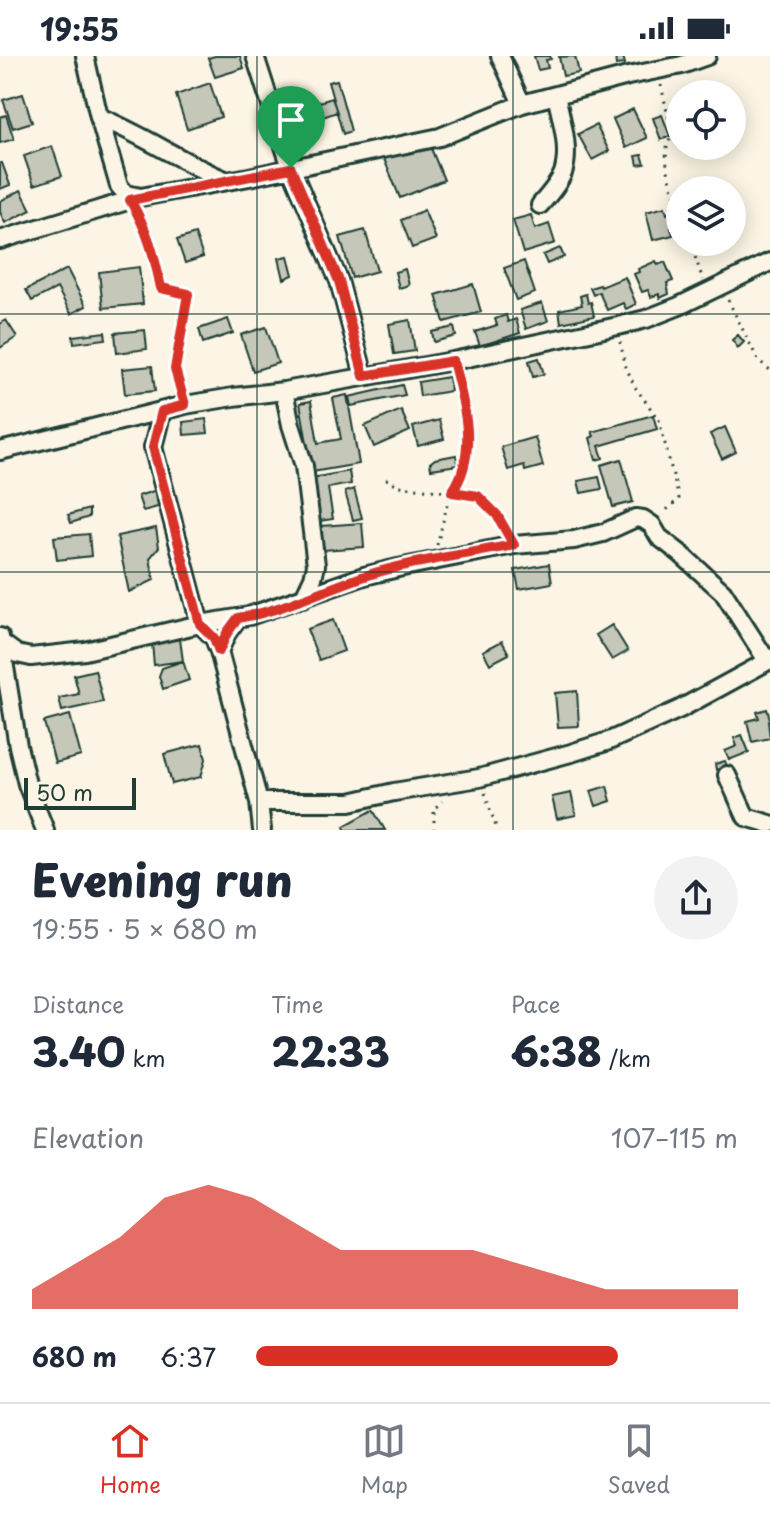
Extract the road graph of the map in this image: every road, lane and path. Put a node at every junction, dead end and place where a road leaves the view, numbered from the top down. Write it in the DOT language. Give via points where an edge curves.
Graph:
graph roads {
  1 [pos="85,56"];
  2 [pos="255,56"];
  3 [pos="500,56"];
  4 [pos="707,56"];
  5 [pos="680,60"];
  6 [pos="656,70"];
  7 [pos="556,95"];
  8 [pos="522,104"];
  9 [pos="99,117"];
  10 [pos="291,168"];
  11 [pos="669,176"];
  12 [pos="227,181"];
  13 [pos="136,198"];
  14 [pos="540,205"];
  15 [pos="0,240"];
  16 [pos="697,256"];
  17 [pos="770,262"];
  18 [pos="714,290"];
  19 [pos="618,326"];
  20 [pos="453,361"];
  21 [pos="770,370"];
  22 [pos="364,376"];
  23 [pos="284,391"];
  24 [pos="185,405"];
  25 [pos="162,411"];
  26 [pos="0,451"];
  27 [pos="386,479"];
  28 [pos="452,492"];
  29 [pos="652,525"];
  30 [pos="514,545"];
  31 [pos="434,561"];
  32 [pos="303,599"];
  33 [pos="238,618"];
  34 [pos="200,624"];
  35 [pos="1,639"];
  36 [pos="219,651"];
  37 [pos="770,659"];
  38 [pos="727,775"];
  39 [pos="479,778"];
  40 [pos="443,799"];
  41 [pos="259,802"];
  42 [pos="770,824"];
  43 [pos="45,830"];
  44 [pos="262,830"];
  45 [pos="434,830"];
  46 [pos="497,830"];
  1 -- 9 [label="street"];
  2 -- 10 [label="street"];
  3 -- 8 [label="street"];
  4 -- 5 [label="street"];
  5 -- 6 [label="street"];
  6 -- 7 [label="street"];
  6 -- 11 [label="path" via="672,133 666,151"];
  7 -- 8 [label="street"];
  7 -- 14 [label="street" via="566,158 563,173"];
  8 -- 10 [label="street" via="440,137"];
  9 -- 12 [label="street"];
  9 -- 13 [label="street" via="119,186"];
  10 -- 12 [label="street"];
  10 -- 22 [label="street" via="339,281"];
  12 -- 13 [label="street"];
  13 -- 15 [label="street"];
  13 -- 24 [label="path" via="161,288 188,294 175,369"];
  16 -- 18 [label="path"];
  17 -- 18 [label="street"];
  18 -- 19 [label="street"];
  18 -- 21 [label="path" via="758,360"];
  19 -- 20 [label="street"];
  19 -- 29 [label="path" via="626,367 659,420 679,497"];
  20 -- 22 [label="street"];
  20 -- 28 [label="path" via="467,440 464,469"];
  22 -- 23 [label="street"];
  23 -- 24 [label="street"];
  23 -- 32 [label="street" via="304,466 316,565"];
  24 -- 25 [label="street"];
  25 -- 26 [label="street"];
  25 -- 34 [label="street" via="153,447"];
  27 -- 28 [label="path" via="400,486"];
  28 -- 30 [label="path" via="478,496 497,515"];
  28 -- 31 [label="path"];
  29 -- 30 [label="street" via="636,518 574,540"];
  29 -- 37 [label="street" via="723,592"];
  30 -- 31 [label="street"];
  31 -- 32 [label="street" via="364,576"];
  32 -- 33 [label="street"];
  33 -- 34 [label="street"];
  33 -- 36 [label="street"];
  34 -- 35 [label="street" via="85,651 31,657 17,654"];
  34 -- 36 [label="street"];
  35 -- 43 [label="street" via="18,746"];
  36 -- 41 [label="street"];
  37 -- 39 [label="street" via="609,741"];
  38 -- 42 [label="street" via="746,817"];
  39 -- 41 [label="street" via="350,802"];
  39 -- 46 [label="path"];
  40 -- 45 [label="path" via="434,809"];
  41 -- 44 [label="street"];
}
